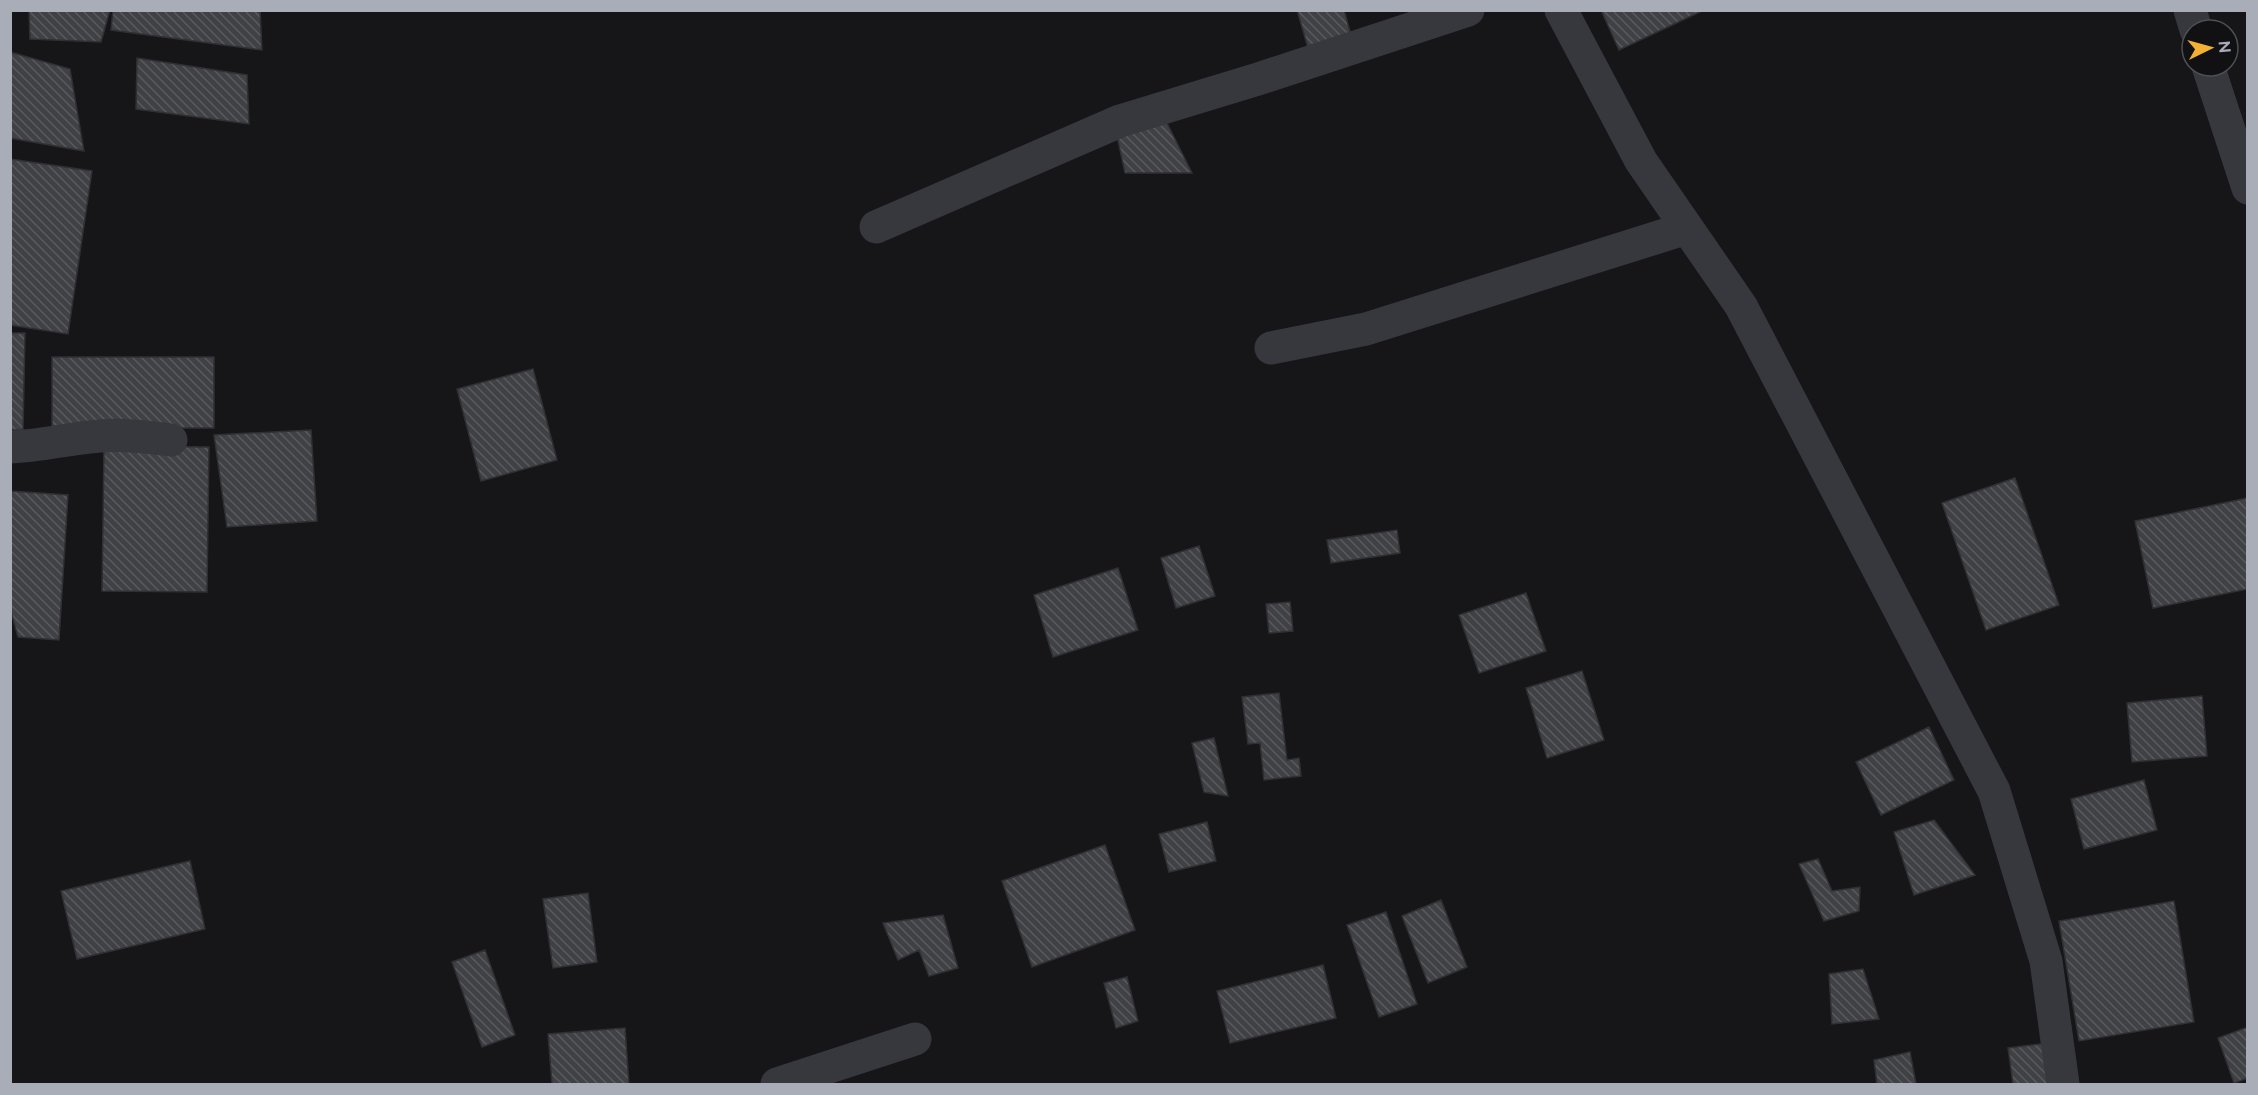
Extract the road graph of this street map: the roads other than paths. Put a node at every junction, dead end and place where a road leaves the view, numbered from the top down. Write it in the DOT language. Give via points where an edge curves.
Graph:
graph roads {
  1 [pos="1468,10"];
  2 [pos="1561,10"];
  3 [pos="2212,78"];
  4 [pos="2247,188"];
  5 [pos="876,226"];
  6 [pos="1688,228"];
  7 [pos="1271,348"];
  8 [pos="171,440"];
  9 [pos="10,447"];
  10 [pos="915,1039"];
  11 [pos="777,1084"];
  12 [pos="2063,1084"];
  1 -- 5 [label="street" via="1120,121"];
  2 -- 6 [label="street" via="1641,161"];
  3 -- 4 [label="street"];
  6 -- 7 [label="street" via="1366,329"];
  6 -- 12 [label="street" via="1741,306 1994,792 2046,961"];
  8 -- 9 [label="street" via="100,436"];
  10 -- 11 [label="street"];
}
